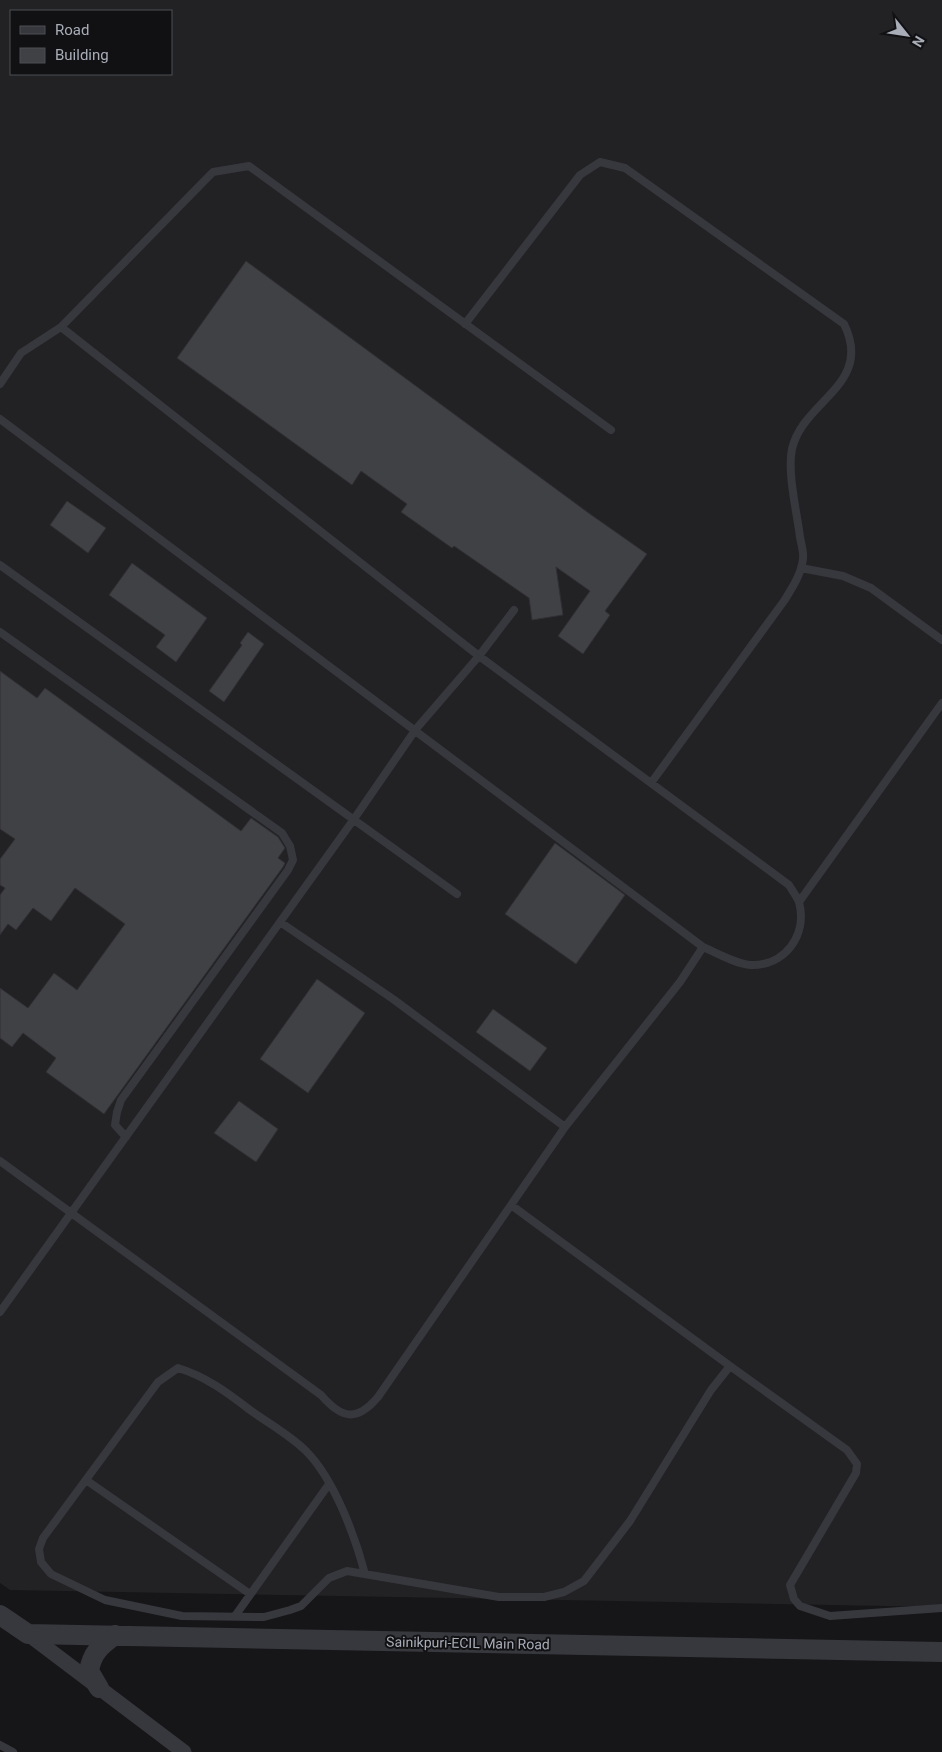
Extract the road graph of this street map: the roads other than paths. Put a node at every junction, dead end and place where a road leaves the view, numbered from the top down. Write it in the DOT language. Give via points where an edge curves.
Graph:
graph roads {
  1 [pos="465,324"];
  2 [pos="61,327"];
  3 [pos="0,384"];
  4 [pos="0,419"];
  5 [pos="611,430"];
  6 [pos="0,565"];
  7 [pos="801,568"];
  8 [pos="514,610"];
  9 [pos="0,632"];
  10 [pos="942,640"];
  11 [pos="479,656"];
  12 [pos="942,703"];
  13 [pos="416,729"];
  14 [pos="651,783"];
  15 [pos="354,819"];
  16 [pos="457,894"];
  17 [pos="799,902"];
  18 [pos="280,922"];
  19 [pos="703,947"];
  20 [pos="565,1127"];
  21 [pos="126,1137"];
  22 [pos="0,1161"];
  23 [pos="511,1205"];
  24 [pos="71,1213"];
  25 [pos="0,1312"];
  26 [pos="730,1366"];
  27 [pos="86,1480"];
  28 [pos="329,1484"];
  29 [pos="365,1574"];
  30 [pos="250,1594"];
  31 [pos="942,1608"];
  32 [pos="0,1615"];
  33 [pos="235,1616"];
  34 [pos="28,1634"];
  35 [pos="115,1635"];
  36 [pos="942,1652"];
  37 [pos="99,1688"];
  38 [pos="0,1745"];
  39 [pos="13,1752"];
  40 [pos="184,1752"];
  1 -- 2 [label="lane" via="249,166 213,172"];
  1 -- 5 [label="lane"];
  1 -- 7 [label="lane" via="580,175 600,162 625,168 844,324 850,336 851,360 843,380 803,426 792,449 792,480 803,558"];
  2 -- 3 [label="lane" via="21,353"];
  2 -- 11 [label="lane"];
  4 -- 13 [label="lane"];
  6 -- 15 [label="lane"];
  7 -- 10 [label="lane" via="843,576 870,588"];
  7 -- 14 [label="lane" via="784,601"];
  8 -- 11 [label="lane"];
  9 -- 21 [label="lane" via="282,833 290,846 293,860 288,870 121,1100 115,1125"];
  11 -- 13 [label="lane"];
  11 -- 14 [label="lane"];
  12 -- 17 [label="lane"];
  13 -- 15 [label="lane"];
  13 -- 19 [label="lane"];
  14 -- 17 [label="lane" via="790,885"];
  15 -- 16 [label="lane"];
  15 -- 18 [label="lane"];
  17 -- 19 [label="lane" via="800,925 790,949 771,963 748,965"];
  18 -- 20 [label="lane" via="393,999"];
  18 -- 21 [label="lane"];
  19 -- 20 [label="lane" via="680,982"];
  20 -- 23 [label="lane"];
  21 -- 24 [label="lane"];
  22 -- 24 [label="lane"];
  23 -- 24 [label="lane" via="378,1397 359,1414 334,1410 320,1395"];
  23 -- 26 [label="lane"];
  24 -- 25 [label="lane"];
  26 -- 29 [label="lane" via="630,1521 584,1581 564,1592 544,1596 499,1597"];
  26 -- 31 [label="lane" via="847,1450 857,1464 856,1473 790,1585 800,1606 830,1616"];
  27 -- 28 [label="lane" via="158,1382 178,1368 194,1372 227,1392 305,1450"];
  27 -- 30 [label="lane"];
  27 -- 33 [label="lane" via="38,1549 41,1562 51,1574 105,1600 182,1616"];
  28 -- 29 [label="lane" via="354,1534"];
  28 -- 30 [label="lane"];
  29 -- 33 [label="lane" via="347,1571 336,1574 301,1606 290,1610 264,1617"];
  30 -- 33 [label="lane"];
  32 -- 34 [label="street"];
  34 -- 35 [label="street, Sainikpuri-ECIL Main Road"];
  34 -- 37 [label="street"];
  35 -- 36 [label="street, Sainikpuri-ECIL Main Road"];
  35 -- 37 [label="street" via="92,1657 89,1671"];
  37 -- 40 [label="street"];
  38 -- 39 [label="lane"];
}
